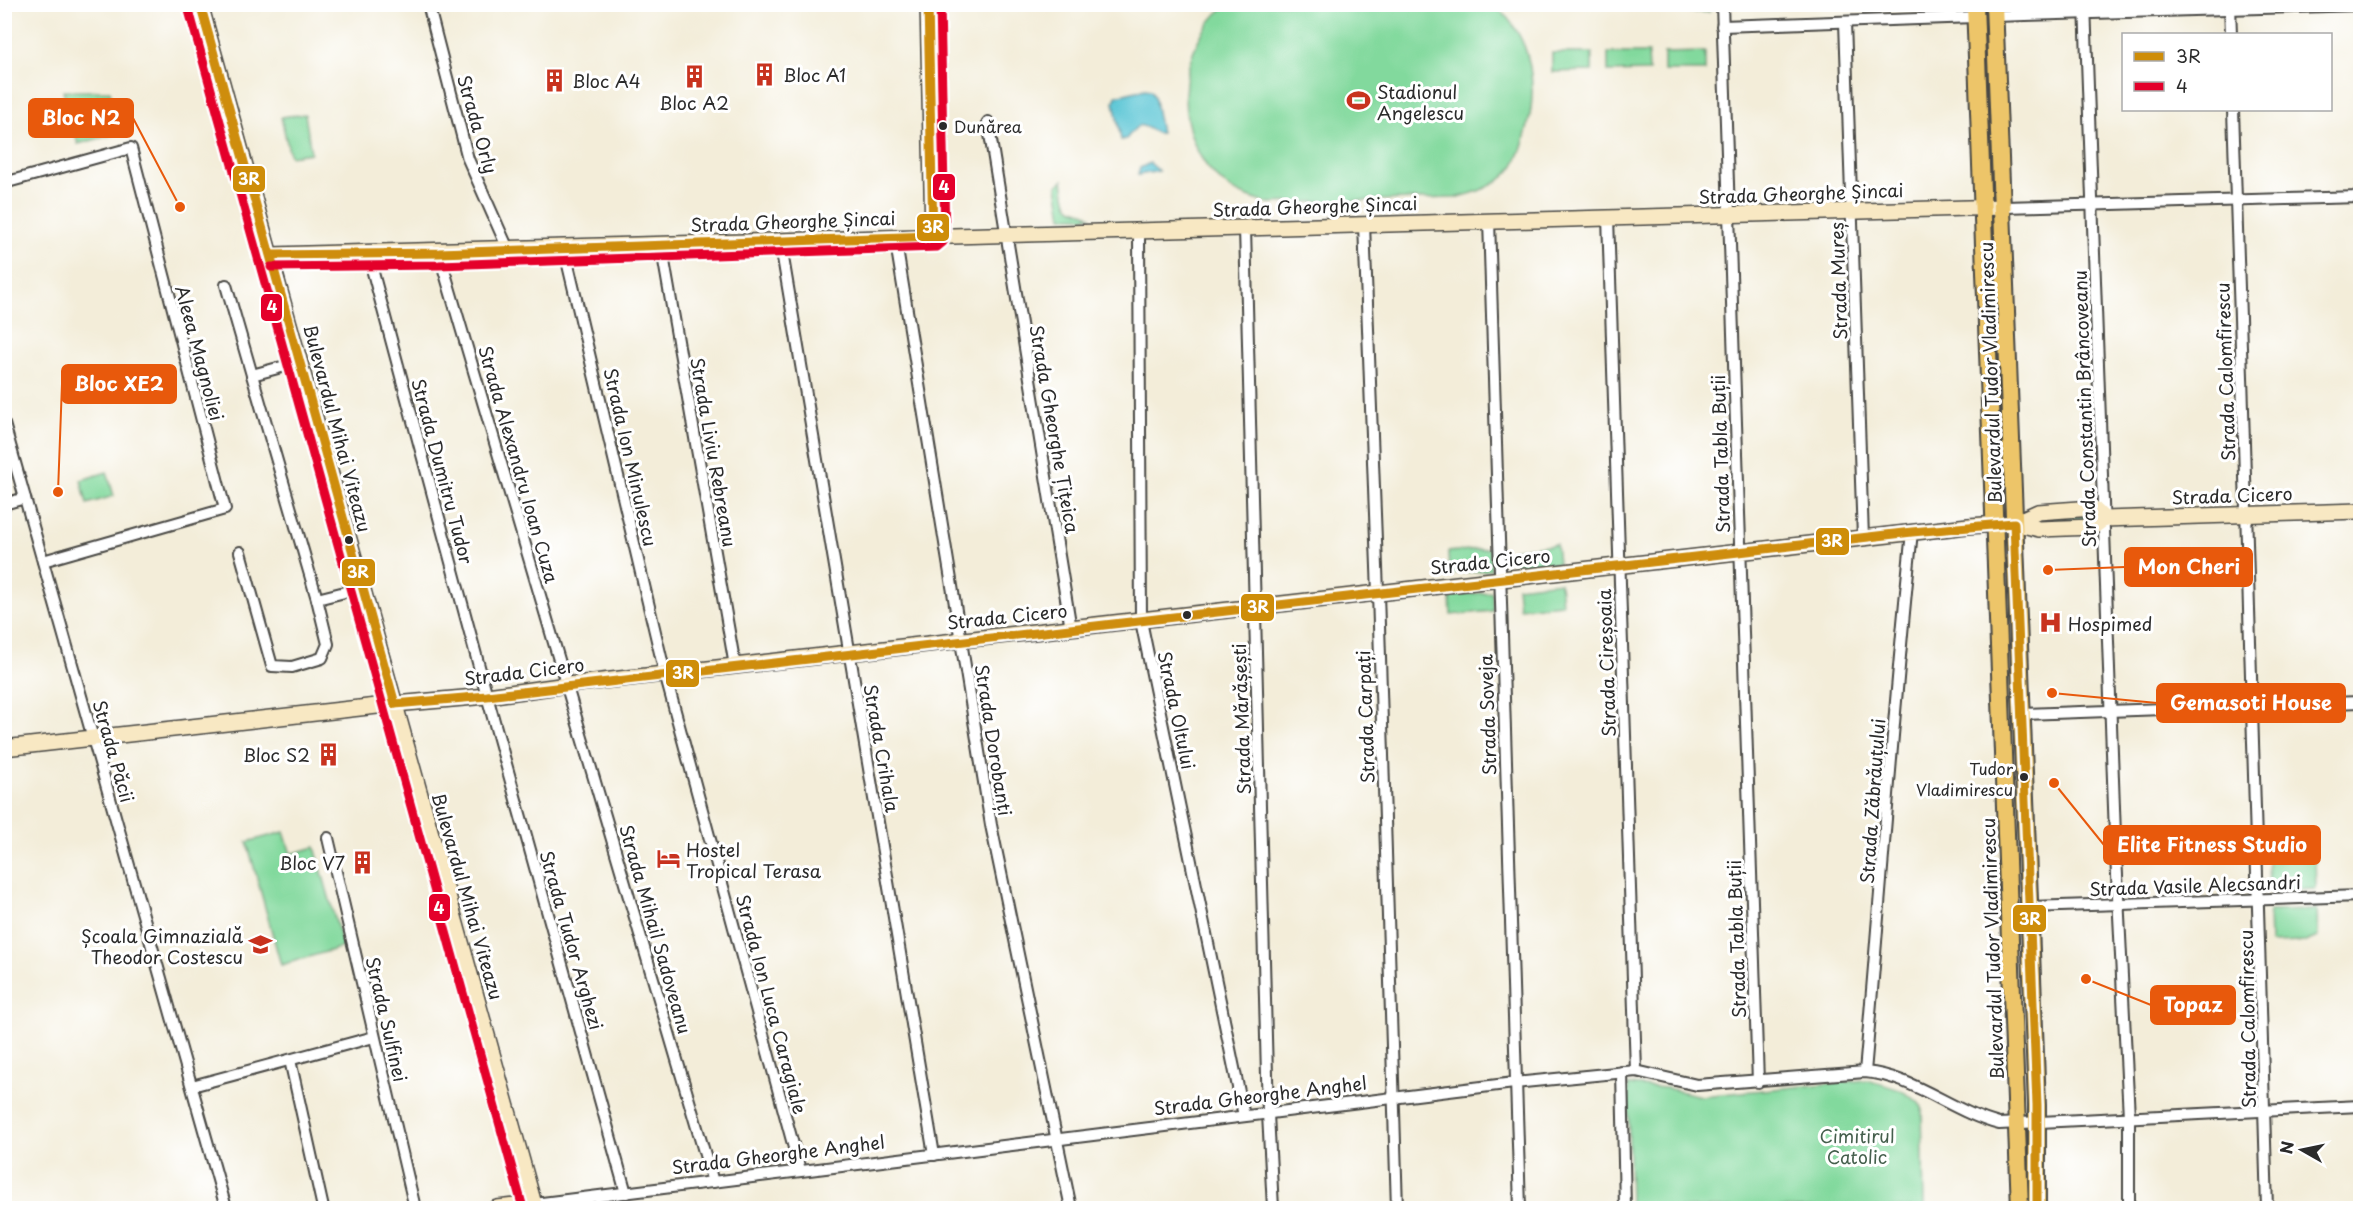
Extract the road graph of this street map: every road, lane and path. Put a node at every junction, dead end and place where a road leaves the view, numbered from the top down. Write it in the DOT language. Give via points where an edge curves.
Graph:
graph roads {
  1 [pos="200,4"];
  2 [pos="428,4"];
  3 [pos="928,4"];
  4 [pos="1722,4"];
  5 [pos="2361,5"];
  6 [pos="2230,7"];
  7 [pos="2085,9"];
  8 [pos="1995,10"];
  9 [pos="1975,11"];
  10 [pos="1845,22"];
  11 [pos="1722,27"];
  12 [pos="2231,33"];
  13 [pos="2233,111"];
  14 [pos="988,122"];
  15 [pos="4,183"];
  16 [pos="2361,197"];
  17 [pos="2236,200"];
  18 [pos="2093,204"];
  19 [pos="1984,207"];
  20 [pos="2004,207"];
  21 [pos="1852,210"];
  22 [pos="1729,214"];
  23 [pos="1608,218"];
  24 [pos="1489,220"];
  25 [pos="1364,224"];
  26 [pos="1245,228"];
  27 [pos="1139,231"];
  28 [pos="1005,235"];
  29 [pos="933,236"];
  30 [pos="896,237"];
  31 [pos="780,240"];
  32 [pos="661,244"];
  33 [pos="564,248"];
  34 [pos="508,249"];
  35 [pos="439,253"];
  36 [pos="368,254"];
  37 [pos="271,255"];
  38 [pos="226,285"];
  39 [pos="300,362"];
  40 [pos="252,375"];
  41 [pos="4,424"];
  42 [pos="25,498"];
  43 [pos="4,504"];
  44 [pos="2361,511"];
  45 [pos="2247,515"];
  46 [pos="2104,519"];
  47 [pos="2014,523"];
  48 [pos="1995,524"];
  49 [pos="1912,532"];
  50 [pos="1863,538"];
  51 [pos="240,552"];
  52 [pos="1739,552"];
  53 [pos="43,561"];
  54 [pos="1620,566"];
  55 [pos="1499,579"];
  56 [pos="361,588"];
  57 [pos="1378,593"];
  58 [pos="317,599"];
  59 [pos="1254,608"];
  60 [pos="1141,621"];
  61 [pos="1071,629"];
  62 [pos="962,641"];
  63 [pos="849,653"];
  64 [pos="735,666"];
  65 [pos="665,674"];
  66 [pos="567,685"];
  67 [pos="487,696"];
  68 [pos="2361,702"];
  69 [pos="395,704"];
  70 [pos="2252,705"];
  71 [pos="2111,710"];
  72 [pos="2022,714"];
  73 [pos="94,738"];
  74 [pos="4,748"];
  75 [pos="328,838"];
  76 [pos="2361,896"];
  77 [pos="2260,901"];
  78 [pos="2118,904"];
  79 [pos="2030,907"];
  80 [pos="374,1037"];
  81 [pos="290,1060"];
  82 [pos="1636,1071"];
  83 [pos="1622,1072"];
  84 [pos="1865,1072"];
  85 [pos="1758,1082"];
  86 [pos="1515,1083"];
  87 [pos="192,1086"];
  88 [pos="1392,1098"];
  89 [pos="2361,1106"];
  90 [pos="2265,1109"];
  91 [pos="1268,1114"];
  92 [pos="1244,1116"];
  93 [pos="2129,1117"];
  94 [pos="2037,1121"];
  95 [pos="2018,1122"];
  96 [pos="1057,1140"];
  97 [pos="934,1155"];
  98 [pos="800,1170"];
  99 [pos="713,1182"];
  100 [pos="626,1193"];
  101 [pos="534,1206"];
  102 [pos="226,1209"];
  103 [pos="323,1209"];
  104 [pos="415,1209"];
  105 [pos="497,1209"];
  106 [pos="1071,1209"];
  107 [pos="1273,1209"];
  108 [pos="1396,1209"];
  109 [pos="1520,1209"];
  110 [pos="1625,1209"];
  111 [pos="2020,1209"];
  112 [pos="2037,1209"];
  113 [pos="2129,1209"];
  114 [pos="2268,1209"];
  1 -- 37 [label="street, Bulevardul Mihai Viteazu"];
  2 -- 34 [label="street, Strada Orly" via="462,143"];
  3 -- 29 [label="street"];
  4 -- 11 [label="street, Strada Tabla Buții"];
  5 -- 6 [label="street"];
  6 -- 7 [label="street"];
  6 -- 12 [label="street"];
  7 -- 8 [label="street"];
  7 -- 18 [label="street, Strada Constantin Brâncoveanu"];
  8 -- 20 [label="main road, Bulevardul Tudor Vladimirescu"];
  9 -- 10 [label="street"];
  9 -- 19 [label="main road, Bulevardul Tudor Vladimirescu"];
  10 -- 11 [label="street"];
  10 -- 21 [label="street, Strada Mureș"];
  11 -- 22 [label="street, Strada Tabla Buții"];
  13 -- 17 [label="street, Strada Calomfirescu"];
  14 -- 28 [label="street, Strada Gheorghe Țițeica"];
  15 -- 53 [label="street, Aleea Magnoliei" via="131,148 225,509"];
  16 -- 17 [label="street, Strada Gheorghe Șincai"];
  17 -- 18 [label="street, Strada Gheorghe Șincai"];
  17 -- 45 [label="street, Strada Calomfirescu"];
  18 -- 20 [label="street, Strada Gheorghe Șincai"];
  18 -- 46 [label="street, Strada Constantin Brâncoveanu"];
  19 -- 20 [label="street, Strada Gheorghe Șincai"];
  19 -- 21 [label="street, Strada Gheorghe Șincai"];
  19 -- 48 [label="main road, Bulevardul Tudor Vladimirescu"];
  20 -- 47 [label="main road, Bulevardul Tudor Vladimirescu"];
  21 -- 22 [label="street, Strada Gheorghe Șincai"];
  21 -- 50 [label="street, Strada Mureș"];
  22 -- 23 [label="street, Strada Gheorghe Șincai"];
  22 -- 52 [label="street, Strada Tabla Buții"];
  23 -- 24 [label="street, Strada Gheorghe Șincai"];
  23 -- 54 [label="street, Strada Cireșoaia"];
  24 -- 25 [label="street, Strada Gheorghe Șincai"];
  24 -- 55 [label="street, Strada Soveja"];
  25 -- 26 [label="street, Strada Gheorghe Șincai"];
  25 -- 57 [label="street, Strada Carpați"];
  26 -- 27 [label="street, Strada Gheorghe Șincai"];
  26 -- 59 [label="street, Strada Mărășești"];
  27 -- 28 [label="street, Strada Gheorghe Șincai"];
  27 -- 60 [label="street, Strada Oltului"];
  28 -- 29 [label="street, Strada Gheorghe Șincai"];
  28 -- 61 [label="street, Strada Gheorghe Țițeica"];
  29 -- 30 [label="street, Strada Gheorghe Șincai"];
  30 -- 31 [label="street, Strada Gheorghe Șincai"];
  30 -- 62 [label="street, Strada Dorobanți"];
  31 -- 32 [label="street, Strada Gheorghe Șincai"];
  31 -- 63 [label="street, Strada Crihala"];
  32 -- 33 [label="street, Strada Gheorghe Șincai"];
  32 -- 64 [label="street, Strada Liviu Rebreanu"];
  33 -- 34 [label="street, Strada Gheorghe Șincai"];
  33 -- 65 [label="street, Strada Ion Minulescu"];
  34 -- 35 [label="street, Strada Gheorghe Șincai"];
  35 -- 36 [label="street, Strada Gheorghe Șincai"];
  35 -- 66 [label="street, Strada Alexandru Ioan Cuza"];
  36 -- 37 [label="street, Strada Gheorghe Șincai"];
  36 -- 67 [label="street, Strada Dumitru Tudor"];
  37 -- 39 [label="street, Bulevardul Mihai Viteazu"];
  38 -- 40 [label="street"];
  39 -- 40 [label="street"];
  39 -- 56 [label="street, Bulevardul Mihai Viteazu"];
  40 -- 58 [label="street"];
  41 -- 42 [label="street, Strada Păcii"];
  42 -- 43 [label="street"];
  42 -- 53 [label="street, Strada Păcii"];
  44 -- 45 [label="street, Strada Cicero"];
  45 -- 46 [label="street, Strada Cicero"];
  45 -- 70 [label="street, Strada Calomfirescu"];
  46 -- 47 [label="street, Strada Cicero" via="2093,508 2038,512"];
  46 -- 71 [label="street, Strada Constantin Brâncoveanu"];
  47 -- 48 [label="street, Strada Cicero"];
  47 -- 72 [label="main road, Bulevardul Tudor Vladimirescu"];
  48 -- 49 [label="street, Strada Cicero"];
  48 -- 95 [label="main road, Bulevardul Tudor Vladimirescu"];
  49 -- 50 [label="street, Strada Cicero"];
  49 -- 84 [label="street, Strada Zăbrăuțului"];
  50 -- 52 [label="street, Strada Cicero"];
  51 -- 58 [label="street" via="272,666 291,667 322,658 328,644"];
  52 -- 54 [label="street, Strada Cicero"];
  52 -- 85 [label="street, Strada Tabla Buții"];
  53 -- 73 [label="street, Strada Păcii"];
  54 -- 55 [label="street, Strada Cicero"];
  54 -- 82 [label="street, Strada Cireșoaia"];
  55 -- 57 [label="street, Strada Cicero"];
  55 -- 86 [label="street, Strada Soveja"];
  56 -- 58 [label="street"];
  56 -- 69 [label="street, Bulevardul Mihai Viteazu"];
  57 -- 59 [label="street, Strada Cicero"];
  57 -- 88 [label="street, Strada Carpați"];
  59 -- 60 [label="street, Strada Cicero"];
  59 -- 91 [label="street, Strada Mărășești"];
  60 -- 61 [label="street, Strada Cicero"];
  60 -- 92 [label="street, Strada Oltului"];
  61 -- 62 [label="street, Strada Cicero"];
  62 -- 63 [label="street, Strada Cicero"];
  62 -- 96 [label="street, Strada Dorobanți" via="991,825"];
  63 -- 64 [label="street, Strada Cicero"];
  63 -- 97 [label="street, Strada Crihala"];
  64 -- 65 [label="street, Strada Cicero"];
  65 -- 66 [label="street, Strada Cicero"];
  65 -- 98 [label="street, Strada Ion Luca Caragiale"];
  66 -- 67 [label="street, Strada Cicero"];
  66 -- 99 [label="street, Strada Mihail Sadoveanu"];
  67 -- 69 [label="street, Strada Cicero"];
  67 -- 100 [label="street, Strada Tudor Arghezi"];
  68 -- 70 [label="street"];
  69 -- 73 [label="street, Strada Cicero"];
  69 -- 101 [label="street, Bulevardul Mihai Viteazu"];
  70 -- 71 [label="street"];
  70 -- 77 [label="street, Strada Calomfirescu"];
  71 -- 72 [label="street"];
  71 -- 78 [label="street, Strada Constantin Brâncoveanu"];
  72 -- 79 [label="main road, Bulevardul Tudor Vladimirescu"];
  73 -- 74 [label="street, Strada Cicero"];
  73 -- 87 [label="street, Strada Păcii"];
  75 -- 80 [label="street, Strada Sulfinei"];
  76 -- 77 [label="street, Strada Vasile Alecsandri"];
  77 -- 78 [label="street, Strada Vasile Alecsandri"];
  77 -- 90 [label="street, Strada Calomfirescu"];
  78 -- 79 [label="street, Strada Vasile Alecsandri"];
  78 -- 93 [label="street, Strada Constantin Brâncoveanu"];
  79 -- 94 [label="main road, Bulevardul Tudor Vladimirescu"];
  80 -- 81 [label="street"];
  80 -- 104 [label="street, Strada Sulfinei"];
  81 -- 87 [label="street"];
  81 -- 103 [label="street"];
  82 -- 83 [label="street, Strada Gheorghe Anghel"];
  82 -- 85 [label="street, Strada Gheorghe Anghel" via="1697,1085"];
  83 -- 86 [label="street, Strada Gheorghe Anghel"];
  83 -- 110 [label="street"];
  84 -- 85 [label="street, Strada Gheorghe Anghel"];
  84 -- 95 [label="street, Strada Gheorghe Anghel" via="1887,1074 1983,1120 1999,1124"];
  86 -- 88 [label="street, Strada Gheorghe Anghel"];
  86 -- 109 [label="street, Strada Soveja"];
  87 -- 102 [label="street, Strada Păcii"];
  88 -- 91 [label="street, Strada Gheorghe Anghel"];
  88 -- 108 [label="street, Strada Carpați"];
  89 -- 90 [label="street, Strada Gheorghe Anghel"];
  90 -- 93 [label="street, Strada Gheorghe Anghel"];
  90 -- 114 [label="street, Strada Calomfirescu"];
  91 -- 92 [label="street, Strada Gheorghe Anghel"];
  91 -- 107 [label="street, Strada Mărășești"];
  92 -- 96 [label="street, Strada Gheorghe Anghel"];
  93 -- 94 [label="street, Strada Gheorghe Anghel"];
  93 -- 113 [label="street, Strada Constantin Brâncoveanu"];
  94 -- 95 [label="street, Strada Gheorghe Anghel"];
  94 -- 112 [label="main road, Bulevardul Tudor Vladimirescu"];
  95 -- 111 [label="main road, Bulevardul Tudor Vladimirescu"];
  96 -- 97 [label="street, Strada Gheorghe Anghel"];
  96 -- 106 [label="street, Strada Dorobanți"];
  97 -- 98 [label="street, Strada Gheorghe Anghel"];
  98 -- 99 [label="street, Strada Gheorghe Anghel"];
  99 -- 100 [label="street, Strada Gheorghe Anghel"];
  100 -- 101 [label="street, Strada Gheorghe Anghel"];
  101 -- 105 [label="street, Strada Gheorghe Anghel"];
}
